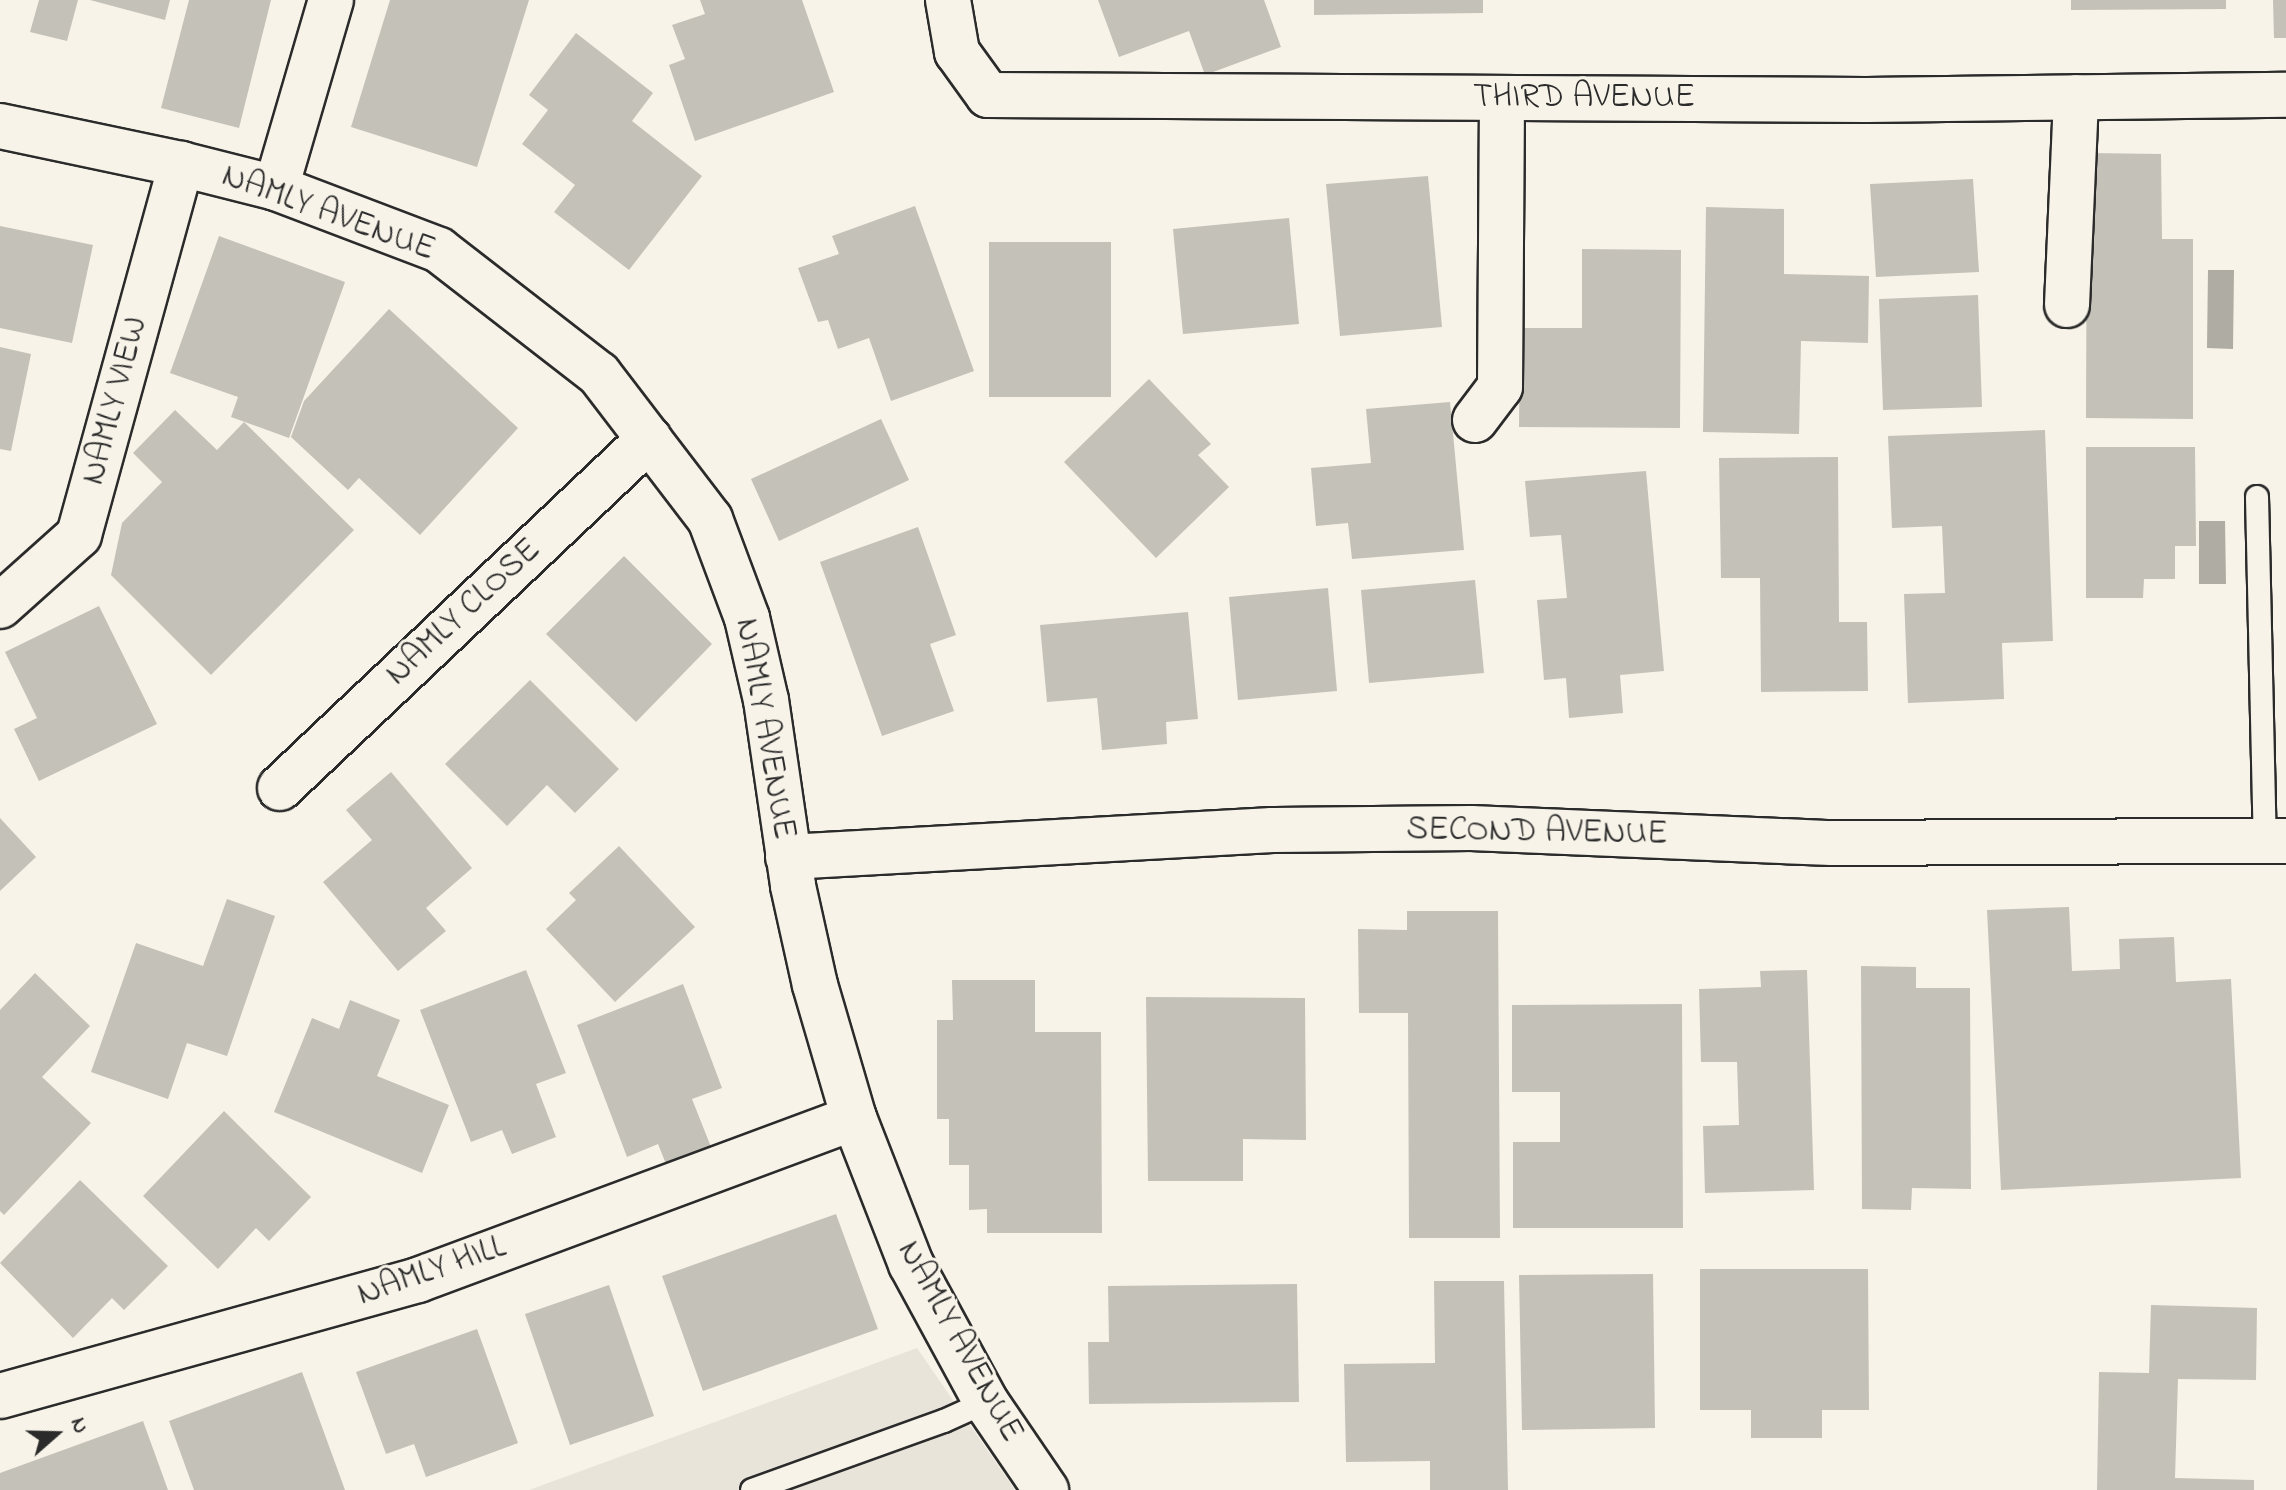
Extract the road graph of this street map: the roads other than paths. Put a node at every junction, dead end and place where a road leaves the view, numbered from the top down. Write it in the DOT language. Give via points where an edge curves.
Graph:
graph roads {
  1 [pos="331,0"];
  2 [pos="948,0"];
  3 [pos="2286,95"];
  4 [pos="2076,97"];
  5 [pos="1502,98"];
  6 [pos="0,126"];
  7 [pos="181,164"];
  8 [pos="276,188"];
  9 [pos="2067,305"];
  10 [pos="1475,420"];
  11 [pos="649,439"];
  12 [pos="2257,497"];
  13 [pos="0,606"];
  14 [pos="280,788"];
  15 [pos="2276,841"];
  16 [pos="788,857"];
  17 [pos="854,1118"];
  18 [pos="0,1396"];
  19 [pos="986,1402"];
  20 [pos="752,1490"];
  21 [pos="1046,1490"];
  1 -- 8 [label="street"];
  2 -- 5 [label="street, THIRD AVENUE" via="957,52 988,95"];
  3 -- 4 [label="street, THIRD AVENUE"];
  4 -- 5 [label="street, THIRD AVENUE"];
  4 -- 9 [label="street"];
  5 -- 10 [label="street" via="1500,387"];
  6 -- 7 [label="street, NAMLY AVENUE"];
  7 -- 8 [label="street, NAMLY AVENUE"];
  7 -- 13 [label="street, NAMLY VIEW" via="79,535"];
  8 -- 11 [label="street, NAMLY AVENUE" via="439,250 599,374"];
  11 -- 14 [label="street, NAMLY CLOSE"];
  11 -- 16 [label="street, NAMLY AVENUE" via="710,519 747,618 766,700"];
  12 -- 15 [label="lane"];
  15 -- 16 [label="street, SECOND AVENUE" via="1832,843 1471,828 1272,830"];
  16 -- 17 [label="street, NAMLY AVENUE" via="815,985"];
  17 -- 18 [label="street, NAMLY HILL" via="418,1280"];
  17 -- 19 [label="street, NAMLY AVENUE" via="911,1264"];
  19 -- 20 [label="lane"];
  19 -- 21 [label="street, NAMLY AVENUE"];
}
